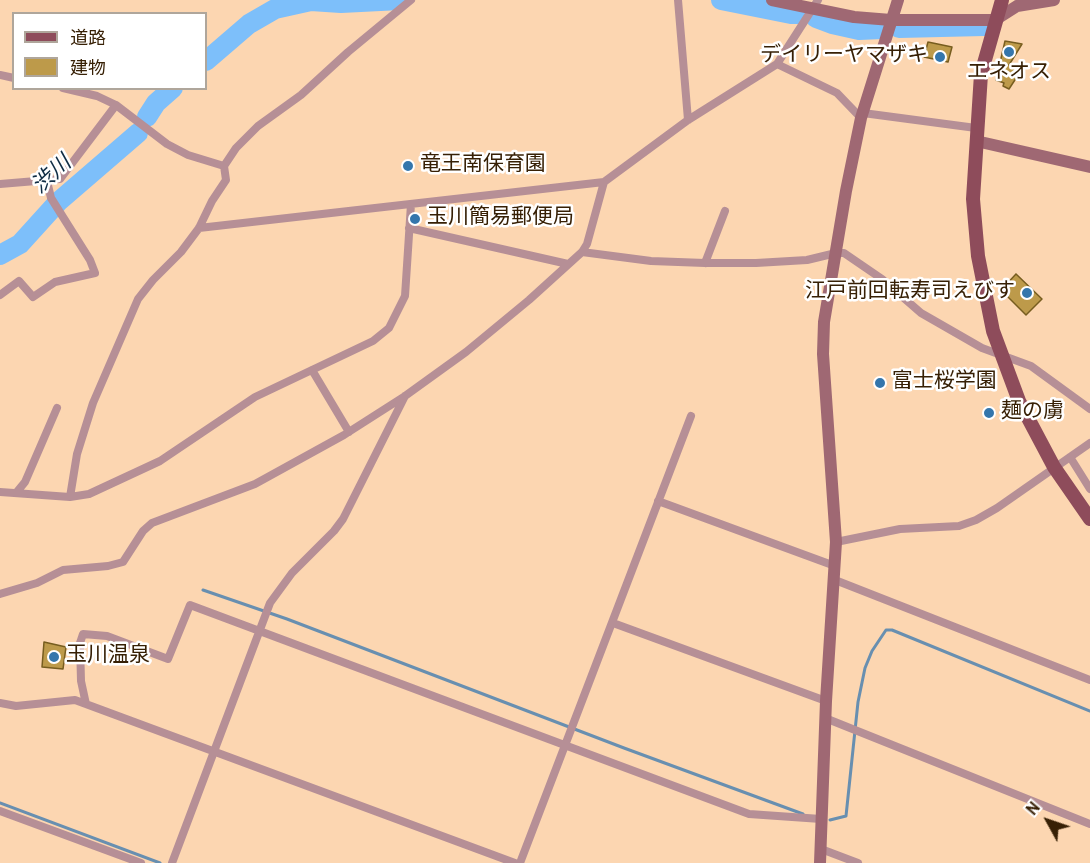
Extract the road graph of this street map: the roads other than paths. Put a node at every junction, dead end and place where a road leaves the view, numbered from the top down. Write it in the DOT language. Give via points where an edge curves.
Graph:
graph roads {
  1 [pos="411,0"];
  2 [pos="678,0"];
  3 [pos="772,0"];
  4 [pos="898,0"];
  5 [pos="1002,0"];
  6 [pos="1054,0"];
  7 [pos="1026,3"];
  8 [pos="815,5"];
  9 [pos="891,20"];
  10 [pos="995,20"];
  11 [pos="777,64"];
  12 [pos="72,90"];
  13 [pos="116,105"];
  14 [pos="862,115"];
  15 [pos="688,120"];
  16 [pos="976,134"];
  17 [pos="224,166"];
  18 [pos="1090,167"];
  19 [pos="47,182"];
  20 [pos="604,182"];
  21 [pos="0,184"];
  22 [pos="411,204"];
  23 [pos="726,211"];
  24 [pos="199,228"];
  25 [pos="409,228"];
  26 [pos="582,252"];
  27 [pos="836,253"];
  28 [pos="705,263"];
  29 [pos="568,264"];
  30 [pos="0,295"];
  31 [pos="1001,355"];
  32 [pos="312,370"];
  33 [pos="405,396"];
  34 [pos="57,408"];
  35 [pos="1090,409"];
  36 [pos="691,416"];
  37 [pos="349,432"];
  38 [pos="1090,443"];
  39 [pos="1070,457"];
  40 [pos="1054,467"];
  41 [pos="1090,489"];
  42 [pos="0,492"];
  43 [pos="16,494"];
  44 [pos="70,497"];
  45 [pos="658,501"];
  46 [pos="1090,519"];
  47 [pos="836,542"];
  48 [pos="835,566"];
  49 [pos="834,579"];
  50 [pos="0,594"];
  51 [pos="612,622"];
  52 [pos="259,631"];
  53 [pos="1090,680"];
  54 [pos="826,701"];
  55 [pos="0,703"];
  56 [pos="86,704"];
  57 [pos="825,718"];
  58 [pos="566,746"];
  59 [pos="214,752"];
  60 [pos="0,811"];
  61 [pos="821,819"];
  62 [pos="1090,824"];
  63 [pos="821,849"];
  64 [pos="141,863"];
  65 [pos="172,863"];
  66 [pos="514,863"];
  67 [pos="520,863"];
  68 [pos="820,863"];
  69 [pos="858,863"];
  1 -- 17 [label="street" via="301,95 258,126"];
  2 -- 15 [label="street"];
  3 -- 8 [label="street"];
  4 -- 9 [label="street"];
  5 -- 10 [label="main road"];
  6 -- 7 [label="street"];
  7 -- 10 [label="street"];
  8 -- 9 [label="street" via="854,17"];
  8 -- 11 [label="street"];
  9 -- 10 [label="street"];
  9 -- 14 [label="street"];
  10 -- 16 [label="main road" via="981,74"];
  11 -- 14 [label="street" via="837,93"];
  11 -- 15 [label="street"];
  12 -- 13 [label="street"];
  13 -- 17 [label="street" via="167,144"];
  13 -- 19 [label="street" via="60,179"];
  14 -- 16 [label="street"];
  14 -- 27 [label="street"];
  15 -- 20 [label="street"];
  16 -- 18 [label="street"];
  16 -- 31 [label="main road" via="973,199 978,256"];
  17 -- 24 [label="street" via="226,180"];
  19 -- 21 [label="street"];
  19 -- 30 [label="street" via="51,198 95,273 55,282 33,297 19,281"];
  20 -- 22 [label="street"];
  20 -- 26 [label="street"];
  22 -- 24 [label="street"];
  22 -- 25 [label="street"];
  23 -- 28 [label="street"];
  24 -- 44 [label="street" via="138,300 93,403 76,454"];
  25 -- 29 [label="street"];
  25 -- 32 [label="street" via="405,296 389,328 373,341"];
  26 -- 28 [label="street"];
  26 -- 29 [label="street"];
  27 -- 28 [label="street" via="807,260"];
  27 -- 31 [label="street" via="844,253 882,279 921,312"];
  27 -- 47 [label="street" via="824,322 823,354"];
  29 -- 33 [label="street" via="466,352"];
  31 -- 35 [label="street" via="1031,366"];
  31 -- 40 [label="main road" via="1019,401"];
  32 -- 37 [label="street"];
  32 -- 44 [label="street" via="255,397 151,466 90,494"];
  33 -- 37 [label="street"];
  33 -- 52 [label="street" via="343,519 282,586"];
  34 -- 43 [label="street"];
  36 -- 45 [label="street"];
  37 -- 50 [label="street" via="255,484 152,523 123,562 63,570 38,583"];
  38 -- 39 [label="street"];
  39 -- 40 [label="street"];
  39 -- 41 [label="street"];
  40 -- 46 [label="main road"];
  40 -- 47 [label="street" via="976,520 959,525 900,528"];
  42 -- 43 [label="street"];
  43 -- 44 [label="street"];
  45 -- 48 [label="street"];
  45 -- 51 [label="street"];
  47 -- 48 [label="street"];
  48 -- 49 [label="street"];
  49 -- 53 [label="street"];
  49 -- 54 [label="street"];
  51 -- 54 [label="street"];
  51 -- 58 [label="street"];
  52 -- 56 [label="street" via="190,605 168,659 107,636 83,634 81,681"];
  52 -- 58 [label="street"];
  52 -- 59 [label="street"];
  54 -- 57 [label="street"];
  55 -- 56 [label="street" via="16,706 75,700"];
  56 -- 59 [label="street"];
  57 -- 61 [label="street"];
  57 -- 62 [label="street"];
  58 -- 61 [label="street" via="749,814"];
  58 -- 67 [label="street"];
  59 -- 65 [label="street"];
  59 -- 66 [label="street"];
  60 -- 64 [label="street"];
  61 -- 63 [label="street"];
  63 -- 68 [label="street"];
  63 -- 69 [label="street"];
}
